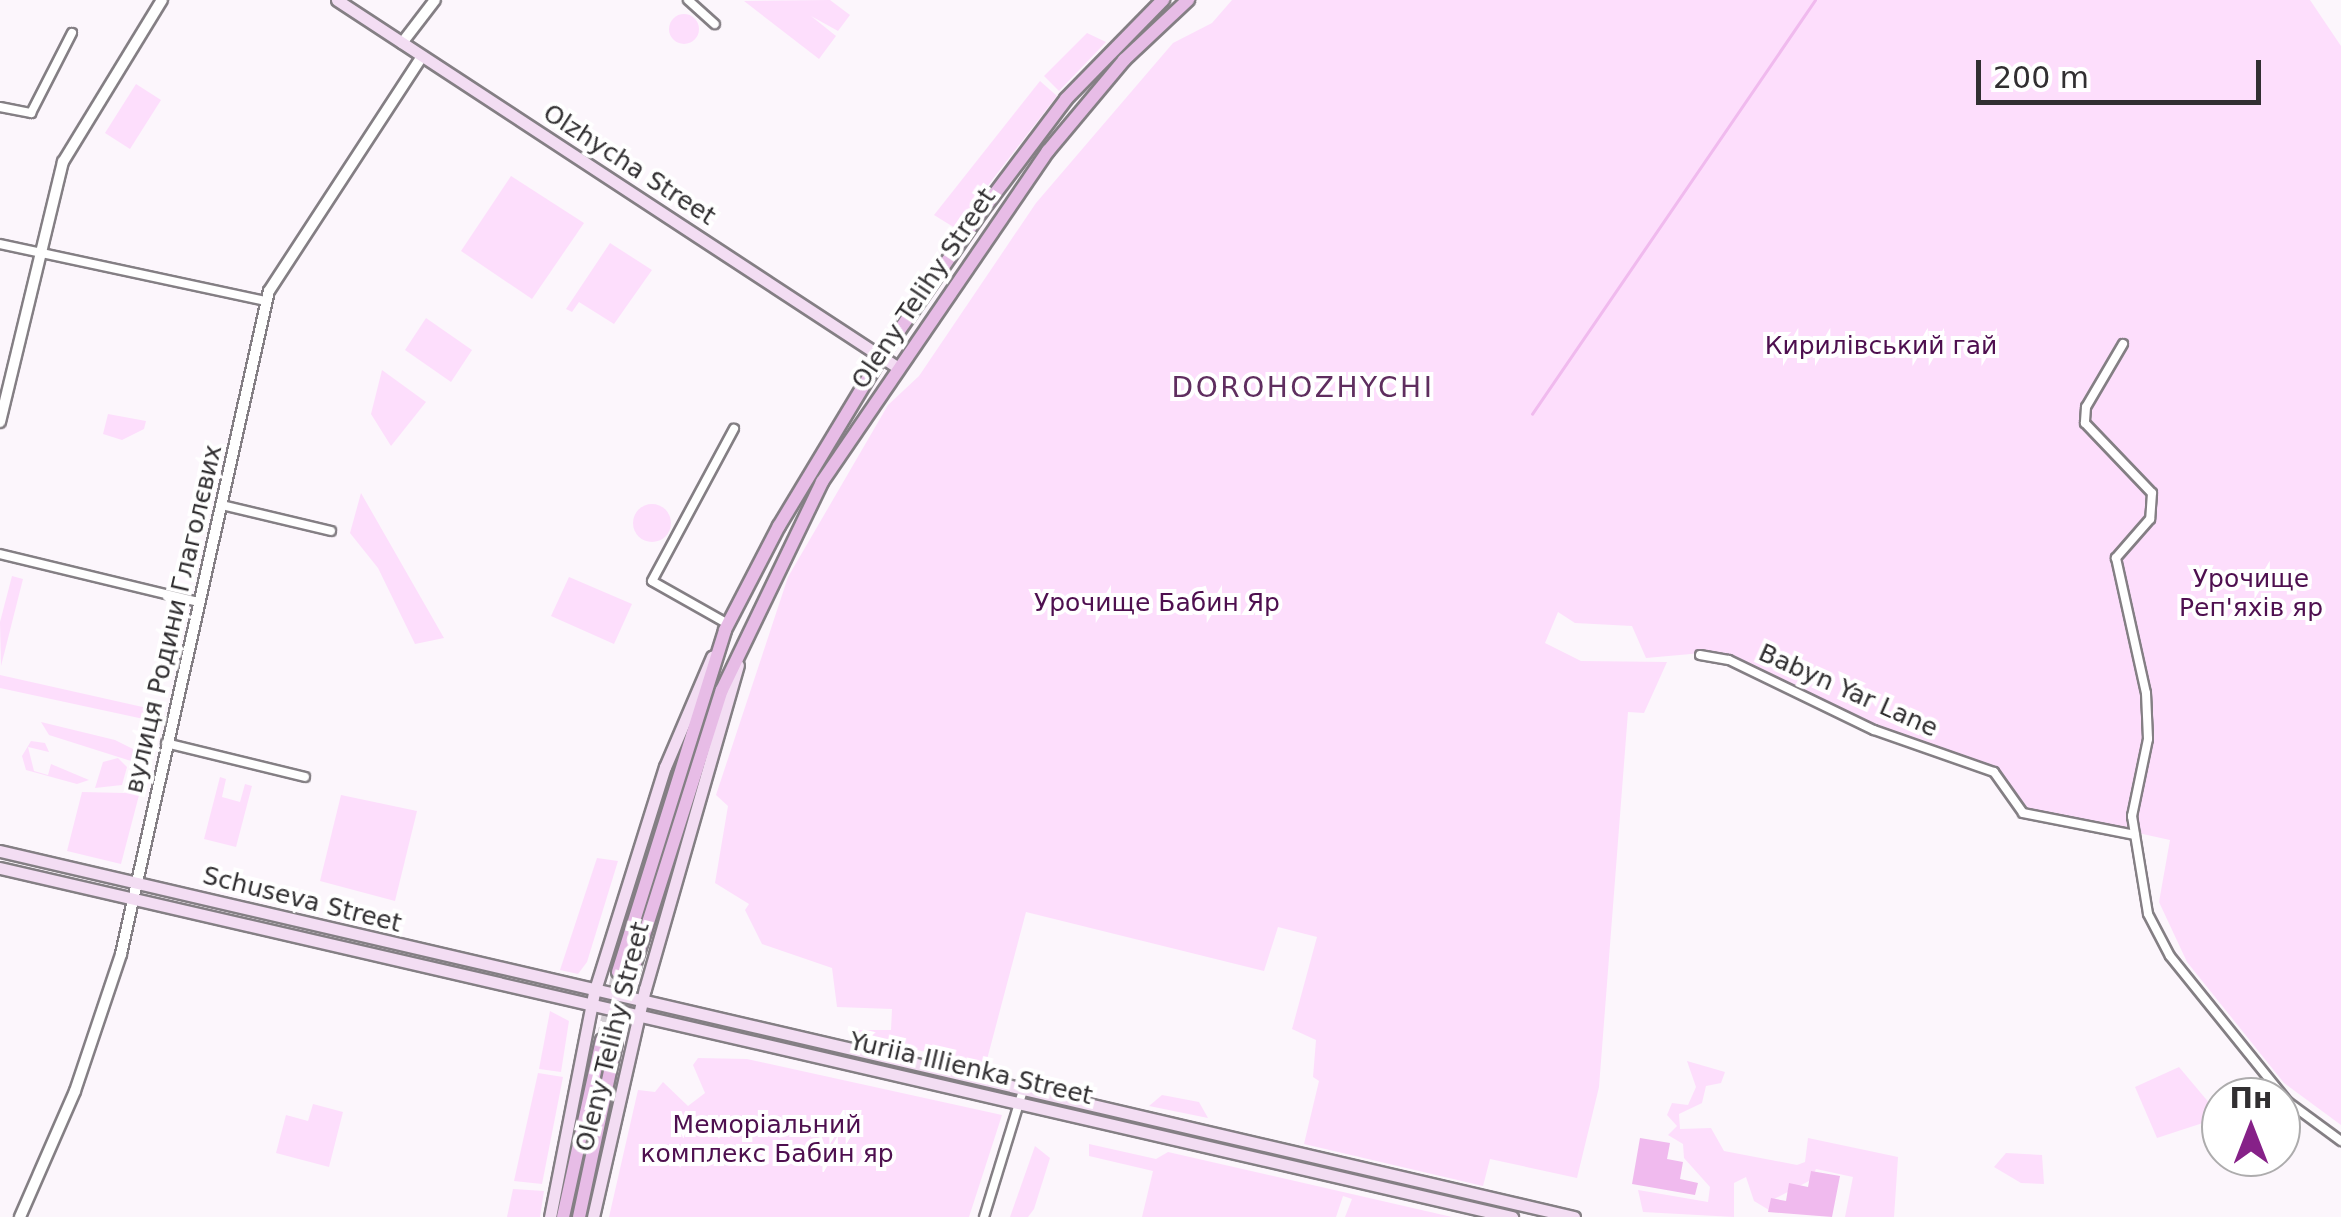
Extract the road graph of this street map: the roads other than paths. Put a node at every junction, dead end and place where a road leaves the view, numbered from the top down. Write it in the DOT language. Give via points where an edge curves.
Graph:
graph roads {
  1 [pos="162,0"];
  2 [pos="337,0"];
  3 [pos="434,0"];
  4 [pos="688,0"];
  5 [pos="1162,0"];
  6 [pos="1188,0"];
  7 [pos="715,24"];
  8 [pos="72,33"];
  9 [pos="402,43"];
  10 [pos="422,56"];
  11 [pos="0,107"];
  12 [pos="0,244"];
  13 [pos="37,252"];
  14 [pos="267,301"];
  15 [pos="2123,344"];
  16 [pos="880,356"];
  17 [pos="897,367"];
  18 [pos="0,422"];
  19 [pos="734,429"];
  20 [pos="222,505"];
  21 [pos="331,531"];
  22 [pos="0,554"];
  23 [pos="199,602"];
  24 [pos="727,627"];
  25 [pos="745,637"];
  26 [pos="1700,655"];
  27 [pos="166,742"];
  28 [pos="306,777"];
  29 [pos="2134,835"];
  30 [pos="0,852"];
  31 [pos="0,868"];
  32 [pos="134,884"];
  33 [pos="134,900"];
  34 [pos="593,999"];
  35 [pos="640,1009"];
  36 [pos="1021,1097"];
  37 [pos="2341,1140"];
  38 [pos="1296,1160"];
  39 [pos="20,1217"];
  40 [pos="550,1217"];
  41 [pos="563,1217"];
  42 [pos="579,1217"];
  43 [pos="593,1217"];
  44 [pos="984,1217"];
  45 [pos="1512,1217"];
  46 [pos="1574,1217"];
  1 -- 13 [label="street" via="69,148"];
  2 -- 9 [label="main road, Olzhycha Street"];
  3 -- 9 [label="street"];
  4 -- 7 [label="street"];
  5 -- 16 [label="main road, Oleny Telihy Street" via="1066,100"];
  6 -- 17 [label="main road, Oleny Telihy Street" via="1080,110"];
  8 -- 11 [label="street" via="31,113"];
  9 -- 10 [label="main road, Olzhycha Street"];
  10 -- 14 [label="street, вулиця Родини Глаголєвих"];
  10 -- 16 [label="main road, Olzhycha Street"];
  12 -- 13 [label="street"];
  13 -- 14 [label="street"];
  13 -- 18 [label="street"];
  14 -- 20 [label="street, вулиця Родини Глаголєвих"];
  15 -- 29 [label="street" via="2086,408 2086,423 2152,493 2150,519 2116,558 2148,723"];
  16 -- 17 [label="main road, Olzhycha Street"];
  16 -- 24 [label="main road, Oleny Telihy Street"];
  17 -- 25 [label="main road, Oleny Telihy Street" via="807,509"];
  19 -- 24 [label="street" via="652,580"];
  20 -- 21 [label="street"];
  20 -- 23 [label="street, вулиця Родини Глаголєвих"];
  22 -- 23 [label="street"];
  23 -- 27 [label="street, вулиця Родини Глаголєвих"];
  24 -- 25 [label="main road, Oleny Telihy Street" via="625,972"];
  24 -- 34 [label="main road, Oleny Telihy Street" via="666,767"];
  25 -- 35 [label="main road, Oleny Telihy Street"];
  26 -- 29 [label="street, Babyn Yar Lane" via="1728,660 1874,730 1994,772 2023,813"];
  27 -- 28 [label="street"];
  27 -- 32 [label="street, вулиця Родини Глаголєвих"];
  29 -- 37 [label="street" via="2148,914 2170,956 2288,1102"];
  30 -- 32 [label="main road, Schuseva Street"];
  31 -- 33 [label="main road, Schuseva Street"];
  32 -- 33 [label="street, вулиця Родини Глаголєвих"];
  32 -- 34 [label="main road, Schuseva Street"];
  33 -- 34 [label="main road, Schuseva Street"];
  33 -- 39 [label="street, вулиця Родини Глаголєвих" via="75,1091"];
  34 -- 35 [label="main road, Yuriia Illienka Street"];
  34 -- 40 [label="main road, Oleny Telihy Street"];
  35 -- 36 [label="main road, Yuriia Illienka Street"];
  35 -- 43 [label="main road, Oleny Telihy Street"];
  36 -- 38 [label="main road, Yuriia Illienka Street"];
  36 -- 44 [label="street"];
  38 -- 45 [label="main road, Yuriia Illienka Street"];
  38 -- 46 [label="main road, Yuriia Illienka Street"];
  41 -- 42 [label="main road, Oleny Telihy Street" via="608,1042"];
}
